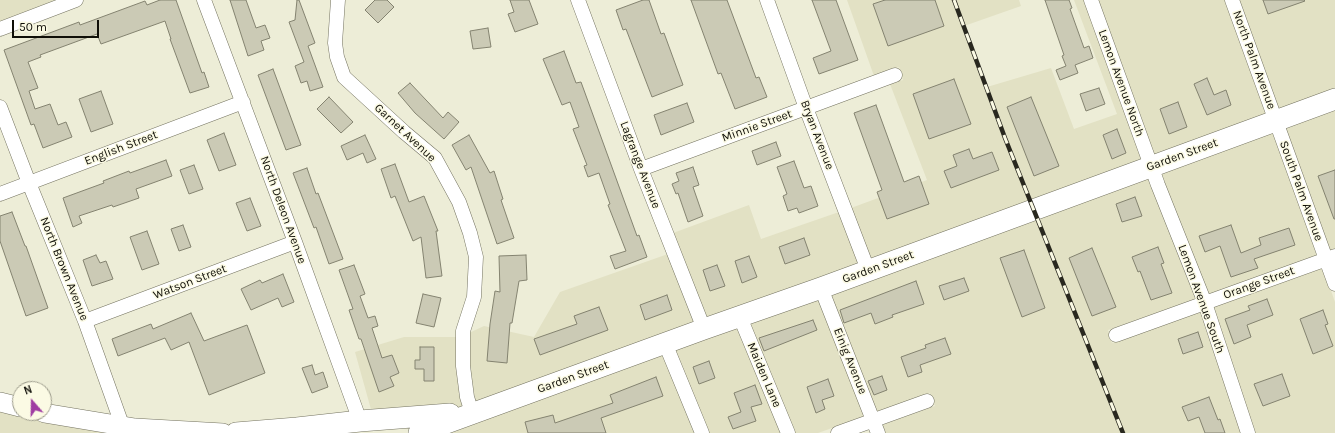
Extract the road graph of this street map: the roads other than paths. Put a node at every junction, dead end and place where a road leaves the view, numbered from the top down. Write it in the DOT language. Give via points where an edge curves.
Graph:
graph roads {
  1 [pos="76,0"];
  2 [pos="204,0"];
  3 [pos="338,0"];
  4 [pos="767,0"];
  5 [pos="1092,0"];
  6 [pos="1232,0"];
  7 [pos="581,1"];
  8 [pos="0,29"];
  9 [pos="895,75"];
  10 [pos="1335,99"];
  11 [pos="243,102"];
  12 [pos="0,107"];
  13 [pos="806,108"];
  14 [pos="1276,121"];
  15 [pos="1151,166"];
  16 [pos="641,169"];
  17 [pos="29,183"];
  18 [pos="0,194"];
  19 [pos="295,242"];
  20 [pos="1331,258"];
  21 [pos="868,270"];
  22 [pos="1335,284"];
  23 [pos="821,288"];
  24 [pos="1204,303"];
  25 [pos="740,317"];
  26 [pos="85,321"];
  27 [pos="704,329"];
  28 [pos="1116,335"];
  29 [pos="665,344"];
  30 [pos="927,401"];
  31 [pos="0,402"];
  32 [pos="12,405"];
  33 [pos="472,413"];
  34 [pos="52,414"];
  35 [pos="360,421"];
  36 [pos="876,427"];
  37 [pos="124,429"];
  38 [pos="223,433"];
  39 [pos="236,433"];
  40 [pos="419,433"];
  41 [pos="702,433"];
  42 [pos="788,433"];
  43 [pos="838,433"];
  44 [pos="1248,433"];
  1 -- 8 [label="street"];
  2 -- 11 [label="street, North Deleon Avenue"];
  3 -- 33 [label="street, Garnet Avenue" via="335,43 344,77 435,158 459,202 470,233 476,257 474,296 463,331 463,366"];
  4 -- 13 [label="street, Bryan Avenue"];
  5 -- 15 [label="street, Lemon Avenue North"];
  6 -- 14 [label="street, North Palm Avenue"];
  7 -- 16 [label="street, Lagrange Avenue"];
  9 -- 13 [label="street, Minnie Street"];
  10 -- 14 [label="main road, Garden Street"];
  11 -- 17 [label="street, English Street"];
  11 -- 19 [label="street, North Deleon Avenue"];
  12 -- 17 [label="street, North Brown Avenue"];
  13 -- 16 [label="street, Minnie Street"];
  13 -- 21 [label="street, Bryan Avenue"];
  14 -- 15 [label="main road, Garden Street"];
  14 -- 20 [label="street, South Palm Avenue"];
  15 -- 21 [label="main road, Garden Street"];
  15 -- 24 [label="street, Lemon Avenue South"];
  16 -- 27 [label="street, Lagrange Avenue"];
  17 -- 18 [label="street, English Street"];
  17 -- 26 [label="street, North Brown Avenue"];
  19 -- 26 [label="street, Watson Street"];
  19 -- 35 [label="street, North Deleon Avenue"];
  20 -- 22 [label="street, South Palm Avenue"];
  20 -- 24 [label="street, Orange Street"];
  21 -- 23 [label="main road, Garden Street"];
  23 -- 25 [label="main road, Garden Street"];
  23 -- 36 [label="street, Einig Avenue"];
  24 -- 28 [label="street, Orange Street"];
  24 -- 44 [label="street, Lemon Avenue South"];
  25 -- 27 [label="main road, Garden Street"];
  25 -- 42 [label="street, Maiden Lane"];
  26 -- 37 [label="street, North Brown Avenue"];
  27 -- 29 [label="main road, Garden Street"];
  29 -- 33 [label="main road, Garden Street"];
  29 -- 41 [label="street"];
  30 -- 36 [label="street"];
  31 -- 32 [label="street"];
  33 -- 35 [label="main road"];
  33 -- 40 [label="main road, Garden Street"];
  34 -- 37 [label="street"];
  35 -- 39 [label="main road"];
  36 -- 43 [label="street"];
  37 -- 38 [label="street"];
}
